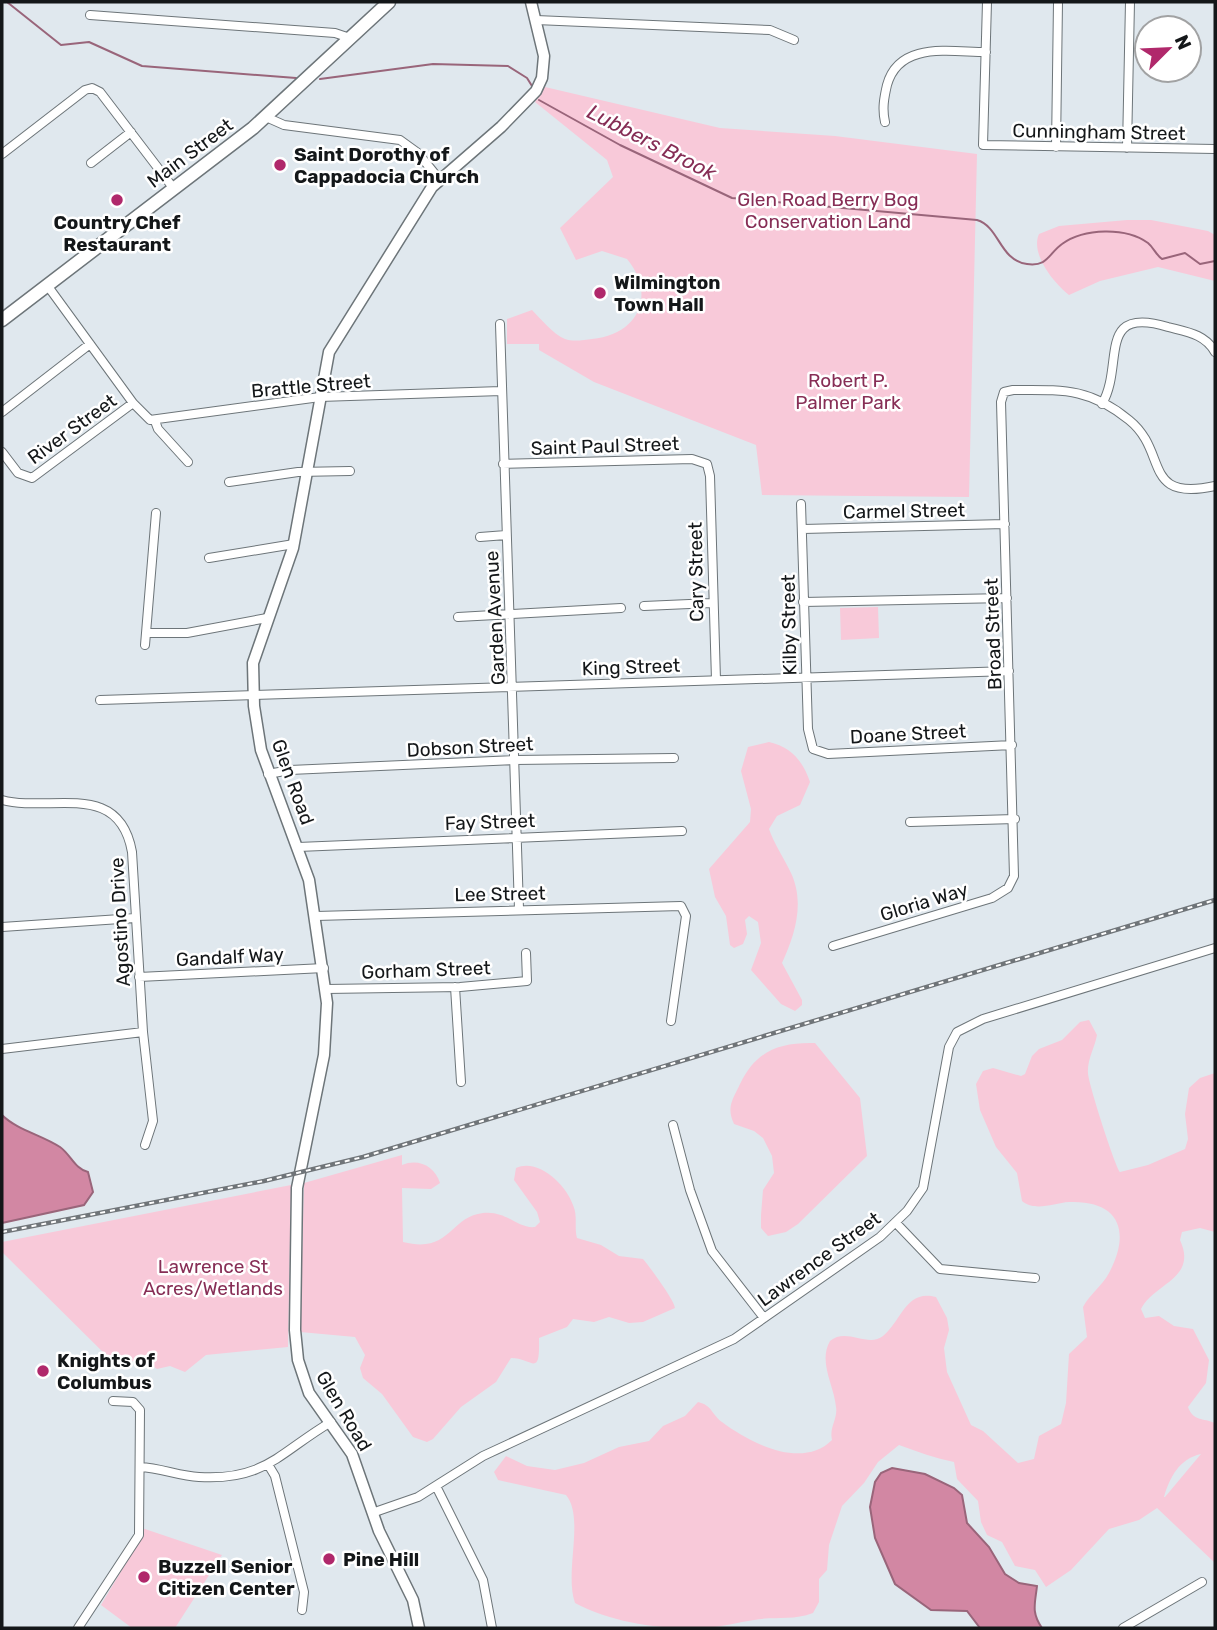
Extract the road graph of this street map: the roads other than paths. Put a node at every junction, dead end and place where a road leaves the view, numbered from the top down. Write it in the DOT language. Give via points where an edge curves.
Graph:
graph roads {
  1 [pos="388,2"];
  2 [pos="530,2"];
  3 [pos="987,2"];
  4 [pos="1058,2"];
  5 [pos="1130,2"];
  6 [pos="90,15"];
  7 [pos="536,20"];
  8 [pos="350,38"];
  9 [pos="794,40"];
  10 [pos="986,52"];
  11 [pos="266,117"];
  12 [pos="885,122"];
  13 [pos="131,132"];
  14 [pos="1056,147"];
  15 [pos="1127,148"];
  16 [pos="1215,149"];
  17 [pos="2,154"];
  18 [pos="90,163"];
  19 [pos="439,179"];
  20 [pos="174,189"];
  21 [pos="47,285"];
  22 [pos="2,320"];
  23 [pos="500,324"];
  24 [pos="90,344"];
  25 [pos="1215,352"];
  26 [pos="501,391"];
  27 [pos="320,397"];
  28 [pos="133,403"];
  29 [pos="1102,404"];
  30 [pos="2,412"];
  31 [pos="155,421"];
  32 [pos="2,452"];
  33 [pos="187,462"];
  34 [pos="503,464"];
  35 [pos="707,464"];
  36 [pos="350,471"];
  37 [pos="306,473"];
  38 [pos="229,482"];
  39 [pos="1215,486"];
  40 [pos="801,504"];
  41 [pos="156,513"];
  42 [pos="1005,524"];
  43 [pos="803,529"];
  44 [pos="506,536"];
  45 [pos="480,537"];
  46 [pos="294,544"];
  47 [pos="209,558"];
  48 [pos="1007,598"];
  49 [pos="803,602"];
  50 [pos="712,603"];
  51 [pos="645,606"];
  52 [pos="621,608"];
  53 [pos="511,612"];
  54 [pos="458,617"];
  55 [pos="267,618"];
  56 [pos="146,633"];
  57 [pos="145,645"];
  58 [pos="1009,671"];
  59 [pos="806,678"];
  60 [pos="716,680"];
  61 [pos="514,686"];
  62 [pos="253,695"];
  63 [pos="100,700"];
  64 [pos="810,745"];
  65 [pos="1012,745"];
  66 [pos="674,758"];
  67 [pos="515,760"];
  68 [pos="268,774"];
  69 [pos="2,800"];
  70 [pos="1015,819"];
  71 [pos="910,822"];
  72 [pos="682,831"];
  73 [pos="518,836"];
  74 [pos="299,847"];
  75 [pos="1014,876"];
  76 [pos="519,909"];
  77 [pos="316,916"];
  78 [pos="135,918"];
  79 [pos="2,927"];
  80 [pos="833,946"];
  81 [pos="1215,948"];
  82 [pos="526,953"];
  83 [pos="324,968"];
  84 [pos="139,977"];
  85 [pos="456,987"];
  86 [pos="326,989"];
  87 [pos="671,1021"];
  88 [pos="142,1032"];
  89 [pos="2,1049"];
  90 [pos="461,1082"];
  91 [pos="673,1125"];
  92 [pos="145,1145"];
  93 [pos="896,1223"];
  94 [pos="1035,1278"];
  95 [pos="764,1318"];
  96 [pos="113,1401"];
  97 [pos="331,1422"];
  98 [pos="269,1466"];
  99 [pos="140,1467"];
  100 [pos="436,1486"];
  101 [pos="372,1513"];
  102 [pos="1202,1582"];
  103 [pos="302,1610"];
  104 [pos="78,1628"];
  105 [pos="419,1628"];
  106 [pos="492,1628"];
  107 [pos="1123,1628"];
  1 -- 8 [label="main road, Main Street"];
  2 -- 7 [label="street, Glen Road"];
  3 -- 10 [label="street"];
  4 -- 14 [label="street"];
  5 -- 15 [label="street"];
  6 -- 8 [label="street" via="335,33"];
  7 -- 9 [label="street" via="770,30"];
  7 -- 19 [label="street, Glen Road" via="544,56 536,91"];
  8 -- 11 [label="main road, Main Street"];
  10 -- 12 [label="street" via="924,52 901,61 888,83"];
  10 -- 14 [label="street, Cunningham Street" via="983,145"];
  11 -- 19 [label="street" via="284,125 400,140 418,153"];
  11 -- 20 [label="main road, Main Street"];
  13 -- 17 [label="street" via="92,88"];
  13 -- 18 [label="street"];
  13 -- 20 [label="street"];
  14 -- 15 [label="street, Cunningham Street"];
  15 -- 16 [label="street, Cunningham Street"];
  19 -- 27 [label="street, Glen Road" via="337,336"];
  20 -- 21 [label="main road, Main Street"];
  21 -- 22 [label="main road, Main Street"];
  21 -- 24 [label="street"];
  23 -- 26 [label="street, Garden Avenue"];
  24 -- 28 [label="street"];
  24 -- 30 [label="street"];
  25 -- 29 [label="street" via="1198,335 1151,321 1129,325 1114,342 1111,384"];
  26 -- 27 [label="street, Brattle Street"];
  26 -- 34 [label="street, Garden Avenue"];
  27 -- 31 [label="street, Brattle Street"];
  27 -- 37 [label="street, Glen Road"];
  28 -- 31 [label="street"];
  28 -- 32 [label="street, River Street" via="37,475 28,478 18,473"];
  29 -- 39 [label="street" via="1137,428 1170,485 1190,491"];
  29 -- 42 [label="street, Broad Street" via="1074,390 1004,392"];
  31 -- 33 [label="street"];
  34 -- 35 [label="street, Saint Paul Street" via="692,459"];
  34 -- 44 [label="street, Garden Avenue"];
  35 -- 50 [label="street, Cary Street"];
  36 -- 37 [label="street"];
  37 -- 38 [label="street"];
  37 -- 46 [label="street, Glen Road"];
  40 -- 43 [label="street, Kilby Street"];
  41 -- 56 [label="street"];
  42 -- 43 [label="street, Carmel Street"];
  42 -- 48 [label="street, Broad Street"];
  43 -- 49 [label="street, Kilby Street"];
  44 -- 45 [label="street"];
  44 -- 53 [label="street, Garden Avenue"];
  46 -- 47 [label="street"];
  46 -- 55 [label="street, Glen Road"];
  48 -- 49 [label="street"];
  48 -- 58 [label="street, Broad Street"];
  49 -- 59 [label="street, Kilby Street"];
  50 -- 51 [label="street"];
  50 -- 60 [label="street, Cary Street"];
  52 -- 53 [label="street"];
  53 -- 54 [label="street"];
  53 -- 61 [label="street, Garden Avenue"];
  55 -- 56 [label="street" via="187,633"];
  55 -- 62 [label="street, Glen Road" via="254,655"];
  56 -- 57 [label="street"];
  58 -- 59 [label="street, King Street"];
  58 -- 65 [label="street, Broad Street"];
  59 -- 60 [label="street, King Street"];
  59 -- 64 [label="street, Kilby Street"];
  60 -- 61 [label="street, King Street"];
  61 -- 62 [label="street, King Street"];
  61 -- 67 [label="street, Garden Avenue"];
  62 -- 63 [label="street, King Street"];
  62 -- 68 [label="street, Glen Road"];
  64 -- 65 [label="street, Doane Street" via="828,754"];
  65 -- 70 [label="street, Broad Street"];
  66 -- 67 [label="street, Dobson Street"];
  67 -- 68 [label="street, Dobson Street"];
  67 -- 73 [label="street, Garden Avenue"];
  68 -- 74 [label="street, Glen Road"];
  69 -- 78 [label="street, Agostino Drive" via="22,805 81,802 113,816 132,849"];
  70 -- 71 [label="street"];
  70 -- 75 [label="street, Broad Street"];
  72 -- 73 [label="street, Fay Street"];
  73 -- 74 [label="street, Fay Street"];
  73 -- 76 [label="street, Garden Avenue"];
  74 -- 77 [label="street, Glen Road"];
  75 -- 80 [label="street, Gloria Way" via="1008,888 995,896"];
  76 -- 77 [label="street, Lee Street"];
  76 -- 87 [label="street, Lee Street" via="684,908"];
  77 -- 83 [label="street, Glen Road"];
  78 -- 79 [label="street"];
  78 -- 84 [label="street, Agostino Drive"];
  81 -- 93 [label="street, Lawrence Street" via="983,1019 957,1032 949,1047 925,1180"];
  82 -- 85 [label="street, Gorham Street" via="527,981"];
  83 -- 84 [label="street, Gandalf Way"];
  83 -- 86 [label="street, Glen Road"];
  84 -- 88 [label="street, Agostino Drive"];
  85 -- 86 [label="street, Gorham Street"];
  85 -- 90 [label="street"];
  86 -- 97 [label="street, Glen Road" via="324,1055 298,1172 295,1330 303,1380"];
  88 -- 89 [label="street"];
  88 -- 92 [label="street, Agostino Drive" via="153,1121"];
  91 -- 95 [label="street" via="712,1251"];
  93 -- 94 [label="street" via="940,1269"];
  93 -- 95 [label="street, Lawrence Street"];
  95 -- 100 [label="street, Lawrence Street" via="714,1349 483,1455"];
  96 -- 99 [label="street" via="130,1401 139,1408"];
  97 -- 98 [label="street"];
  97 -- 101 [label="street, Glen Road" via="352,1454"];
  98 -- 99 [label="street" via="245,1474 203,1477"];
  98 -- 103 [label="street" via="304,1592"];
  99 -- 104 [label="street" via="138,1537"];
  100 -- 101 [label="street, Lawrence Street" via="412,1500"];
  100 -- 106 [label="street" via="483,1580"];
  101 -- 105 [label="street, Glen Road" via="413,1600"];
  102 -- 107 [label="street"];
}
